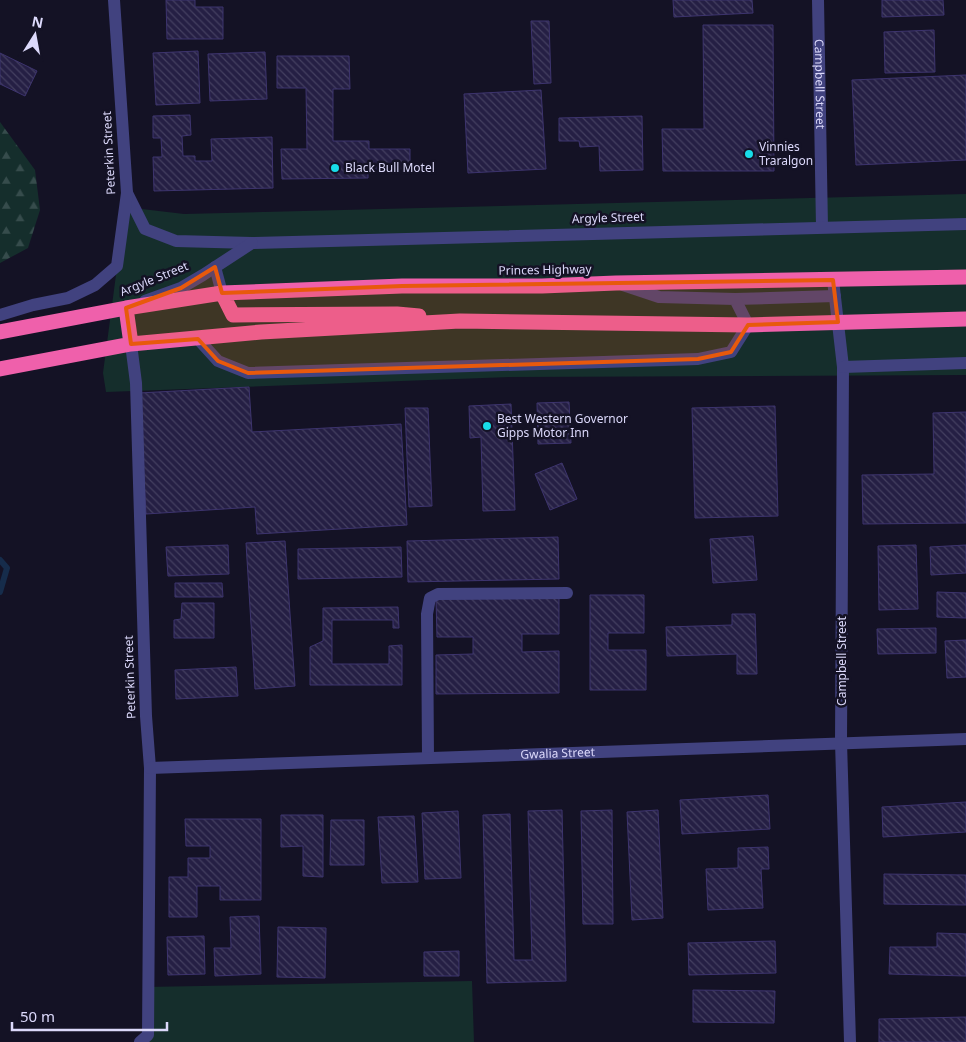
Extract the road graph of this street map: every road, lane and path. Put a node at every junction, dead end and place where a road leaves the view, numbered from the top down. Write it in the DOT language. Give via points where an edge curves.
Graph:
graph roads {
  1 [pos="114,0"];
  2 [pos="818,0"];
  3 [pos="127,193"];
  4 [pos="966,224"];
  5 [pos="822,227"];
  6 [pos="252,243"];
  7 [pos="215,267"];
  8 [pos="966,277"];
  9 [pos="833,280"];
  10 [pos="616,283"];
  11 [pos="222,293"];
  12 [pos="835,296"];
  13 [pos="735,299"];
  14 [pos="126,308"];
  15 [pos="0,315"];
  16 [pos="966,319"];
  17 [pos="460,321"];
  18 [pos="838,322"];
  19 [pos="748,325"];
  20 [pos="0,332"];
  21 [pos="198,339"];
  22 [pos="131,344"];
  23 [pos="966,363"];
  24 [pos="843,366"];
  25 [pos="0,369"];
  26 [pos="567,593"];
  27 [pos="966,739"];
  28 [pos="842,742"];
  29 [pos="428,758"];
  30 [pos="150,768"];
  31 [pos="140,1042"];
  32 [pos="850,1042"];
  1 -- 3 [label="street, Peterkin Street"];
  2 -- 5 [label="street, Campbell Street"];
  3 -- 6 [label="street, Argyle Street" via="145,229 176,241"];
  3 -- 15 [label="street, Peterkin Street" via="117,266 95,285 68,298"];
  4 -- 5 [label="street, Argyle Street"];
  5 -- 6 [label="street, Argyle Street"];
  6 -- 7 [label="street, Argyle Street"];
  7 -- 11 [label="street"];
  7 -- 14 [label="street, Argyle Street" via="181,288"];
  8 -- 9 [label="highway, Princes Highway"];
  9 -- 10 [label="highway, Princes Highway"];
  9 -- 12 [label="street, Campbell Street"];
  10 -- 11 [label="highway, Princes Highway"];
  10 -- 13 [label="street" via="659,297"];
  11 -- 14 [label="highway, Princes Highway"];
  11 -- 17 [label="highway" via="232,315 397,314"];
  12 -- 13 [label="street"];
  12 -- 18 [label="street, Campbell Street"];
  13 -- 19 [label="street"];
  14 -- 20 [label="highway, Argyle Street"];
  14 -- 22 [label="highway, Peterkin Street"];
  16 -- 18 [label="highway"];
  17 -- 19 [label="highway"];
  17 -- 21 [label="highway" via="261,332"];
  18 -- 19 [label="highway"];
  18 -- 24 [label="street, Campbell Street"];
  19 -- 21 [label="street" via="732,352 698,359 268,373 248,373 218,362"];
  21 -- 22 [label="highway"];
  22 -- 25 [label="highway"];
  22 -- 30 [label="street, Peterkin Street" via="136,383"];
  23 -- 24 [label="street"];
  24 -- 28 [label="street, Campbell Street"];
  26 -- 29 [label="street" via="438,594 430,598 427,614"];
  27 -- 28 [label="street, Gwalia Street"];
  28 -- 29 [label="street, Gwalia Street"];
  28 -- 32 [label="street, Campbell Street"];
  29 -- 30 [label="street, Gwalia Street"];
  30 -- 31 [label="street, Peterkin Street" via="148,1035"];
}
